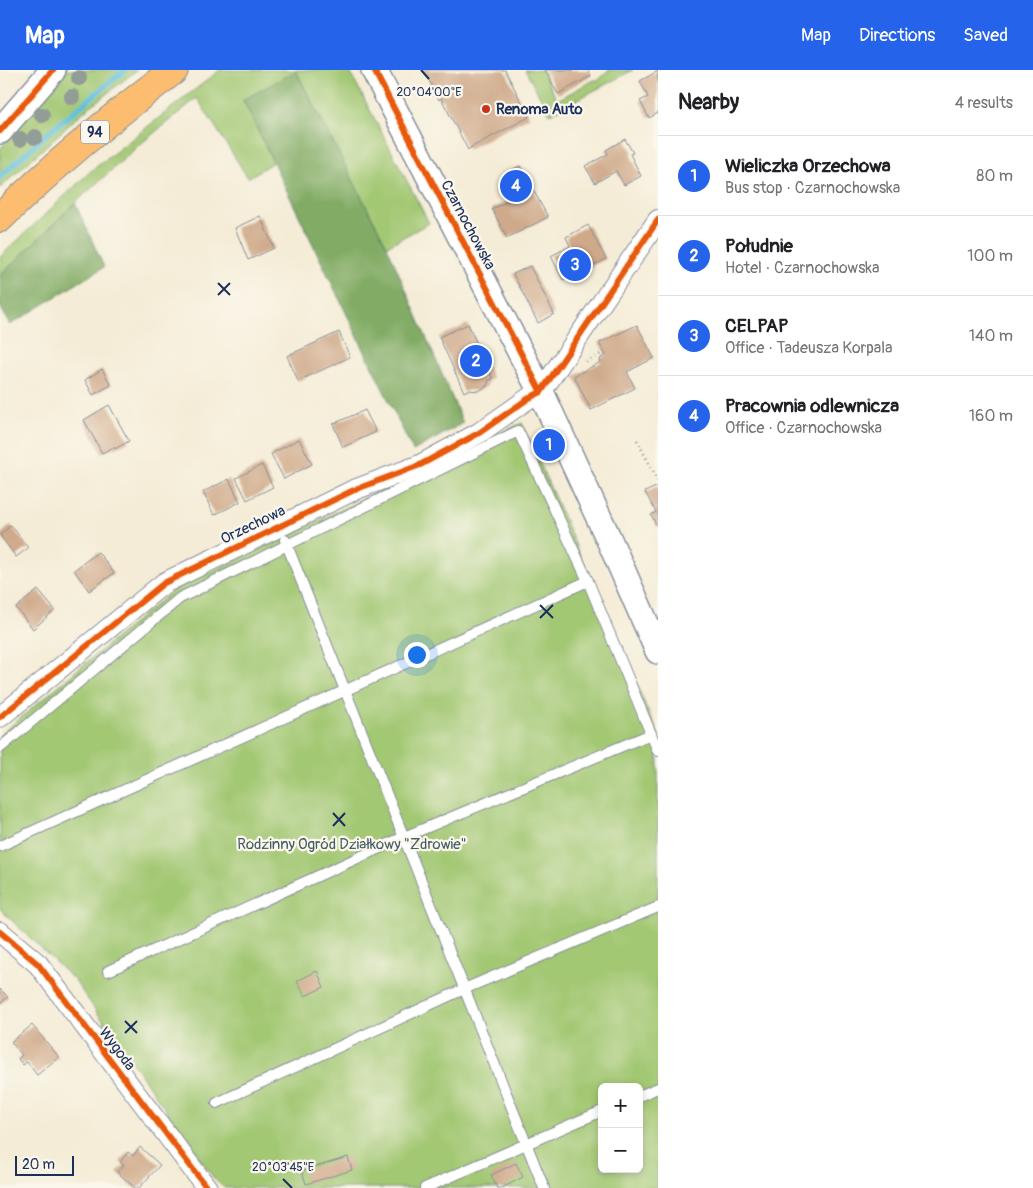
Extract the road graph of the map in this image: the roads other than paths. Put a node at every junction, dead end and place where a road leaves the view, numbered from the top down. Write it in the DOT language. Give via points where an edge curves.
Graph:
graph roads {
  1 [pos="53,70"];
  2 [pos="174,70"];
  3 [pos="374,70"];
  4 [pos="0,131"];
  5 [pos="0,218"];
  6 [pos="658,220"];
  7 [pos="541,392"];
  8 [pos="286,542"];
  9 [pos="588,582"];
  10 [pos="658,651"];
  11 [pos="345,690"];
  12 [pos="0,717"];
  13 [pos="651,734"];
  14 [pos="0,748"];
  15 [pos="658,751"];
  16 [pos="404,837"];
  17 [pos="0,846"];
  18 [pos="658,907"];
  19 [pos="0,932"];
  20 [pos="108,971"];
  21 [pos="464,989"];
  22 [pos="658,1088"];
  23 [pos="643,1094"];
  24 [pos="217,1103"];
  25 [pos="598,1113"];
  26 [pos="526,1143"];
  27 [pos="207,1188"];
  28 [pos="425,1188"];
  29 [pos="544,1188"];
  1 -- 4 [label="street"];
  2 -- 5 [label="main road, 94" via="117,113"];
  3 -- 7 [label="street, Czarnochowska"];
  6 -- 7 [label="street"];
  7 -- 10 [label="street, Czarnochowska"];
  7 -- 12 [label="street, Orzechowa" via="479,433 420,465 354,490 164,583"];
  8 -- 9 [label="lane" via="518,430"];
  8 -- 11 [label="lane"];
  8 -- 14 [label="lane" via="180,598"];
  9 -- 11 [label="lane"];
  9 -- 13 [label="lane"];
  11 -- 16 [label="lane"];
  11 -- 17 [label="lane"];
  13 -- 15 [label="lane"];
  13 -- 16 [label="lane"];
  16 -- 20 [label="lane"];
  16 -- 21 [label="lane"];
  18 -- 21 [label="lane"];
  19 -- 27 [label="street, Wygoda" via="38,964"];
  21 -- 24 [label="lane"];
  21 -- 26 [label="lane"];
  22 -- 23 [label="lane"];
  25 -- 26 [label="lane"];
  26 -- 28 [label="lane"];
  26 -- 29 [label="lane"];
}
